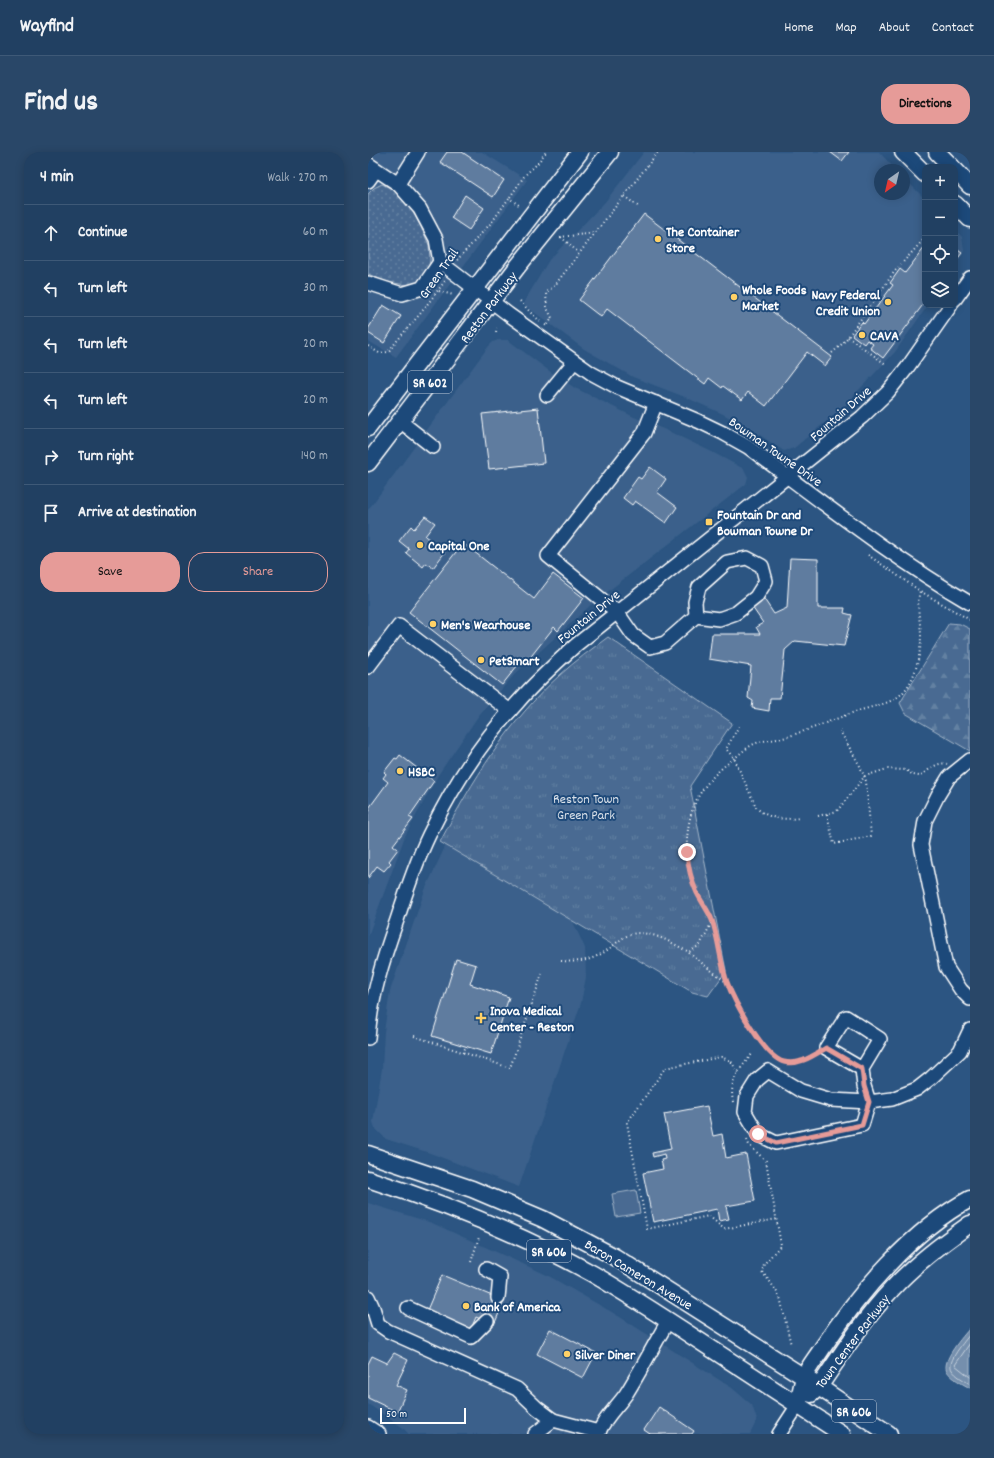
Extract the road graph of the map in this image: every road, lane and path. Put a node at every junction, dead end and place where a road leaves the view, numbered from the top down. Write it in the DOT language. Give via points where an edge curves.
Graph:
graph roads {
  1 [pos="418,152"];
  2 [pos="546,152"];
  3 [pos="580,152"];
  4 [pos="610,152"];
  5 [pos="658,152"];
  6 [pos="903,152"];
  7 [pos="937,152"];
  8 [pos="949,164"];
  9 [pos="372,167"];
  10 [pos="922,171"];
  11 [pos="958,173"];
  12 [pos="368,181"];
  13 [pos="398,184"];
  14 [pos="970,186"];
  15 [pos="624,196"];
  16 [pos="509,198"];
  17 [pos="520,206"];
  18 [pos="639,207"];
  19 [pos="958,207"];
  20 [pos="970,219"];
  21 [pos="594,233"];
  22 [pos="922,241"];
  23 [pos="580,253"];
  24 [pos="440,262"];
  25 [pos="451,271"];
  26 [pos="970,278"];
  27 [pos="368,283"];
  28 [pos="475,289"];
  29 [pos="439,291"];
  30 [pos="958,295"];
  31 [pos="454,296"];
  32 [pos="520,301"];
  33 [pos="492,302"];
  34 [pos="949,308"];
  35 [pos="497,328"];
  36 [pos="496,332"];
  37 [pos="848,337"];
  38 [pos="368,346"];
  39 [pos="832,353"];
  40 [pos="574,362"];
  41 [pos="887,365"];
  42 [pos="547,395"];
  43 [pos="656,403"];
  44 [pos="400,421"];
  45 [pos="368,428"];
  46 [pos="433,447"];
  47 [pos="368,463"];
  48 [pos="787,476"];
  49 [pos="868,555"];
  50 [pos="920,591"];
  51 [pos="970,602"];
  52 [pos="617,612"];
  53 [pos="696,616"];
  54 [pos="970,620"];
  55 [pos="368,667"];
  56 [pos="510,711"];
  57 [pos="739,726"];
  58 [pos="840,731"];
  59 [pos="734,758"];
  60 [pos="970,760"];
  61 [pos="957,770"];
  62 [pos="864,776"];
  63 [pos="827,814"];
  64 [pos="818,816"];
  65 [pos="800,818"];
  66 [pos="712,921"];
  67 [pos="689,952"];
  68 [pos="561,961"];
  69 [pos="542,974"];
  70 [pos="727,983"];
  71 [pos="371,991"];
  72 [pos="970,999"];
  73 [pos="970,1030"];
  74 [pos="414,1036"];
  75 [pos="368,1038"];
  76 [pos="466,1046"];
  77 [pos="826,1048"];
  78 [pos="463,1053"];
  79 [pos="752,1054"];
  80 [pos="862,1069"];
  81 [pos="738,1073"];
  82 [pos="869,1102"];
  83 [pos="734,1108"];
  84 [pos="746,1138"];
  85 [pos="368,1154"];
  86 [pos="368,1179"];
  87 [pos="970,1199"];
  88 [pos="777,1219"];
  89 [pos="970,1224"];
  90 [pos="479,1237"];
  91 [pos="471,1262"];
  92 [pos="486,1269"];
  93 [pos="368,1297"];
  94 [pos="498,1298"];
  95 [pos="408,1308"];
  96 [pos="487,1321"];
  97 [pos="668,1321"];
  98 [pos="373,1324"];
  99 [pos="791,1345"];
  100 [pos="804,1377"];
  101 [pos="819,1387"];
  102 [pos="798,1405"];
  103 [pos="553,1420"];
  104 [pos="368,1427"];
  105 [pos="599,1433"];
  106 [pos="379,1434"];
  107 [pos="535,1434"];
  108 [pos="778,1434"];
  109 [pos="842,1434"];
  110 [pos="889,1434"];
  1 -- 13 [label="street"];
  2 -- 16 [label="path, Green Trail"];
  3 -- 28 [label="main road, Reston Parkway / SR 602"];
  4 -- 33 [label="main road, Reston Parkway / SR 602"];
  5 -- 15 [label="path"];
  6 -- 10 [label="main road"];
  7 -- 8 [label="main road"];
  9 -- 12 [label="street"];
  9 -- 13 [label="street"];
  11 -- 14 [label="main road"];
  13 -- 24 [label="street" via="420,209 436,239"];
  15 -- 18 [label="path"];
  15 -- 21 [label="path"];
  16 -- 17 [label="path"];
  16 -- 25 [label="path, Green Trail"];
  19 -- 20 [label="main road"];
  21 -- 23 [label="path"];
  21 -- 23 [label="path" via="560,236"];
  22 -- 37 [label="path" via="895,271"];
  23 -- 32 [label="path" via="546,293 547,308 552,318 547,326"];
  24 -- 25 [label="street, Bowman Towne Drive"];
  24 -- 27 [label="street" via="422,288 409,292 402,294"];
  25 -- 28 [label="street, Bowman Towne Drive"];
  25 -- 29 [label="path, Green Trail"];
  26 -- 30 [label="street"];
  28 -- 33 [label="street, Bowman Towne Drive"];
  28 -- 45 [label="main road, Reston Parkway / SR 602"];
  29 -- 31 [label="path"];
  29 -- 38 [label="path, Green Trail" via="388,352 379,353"];
  33 -- 40 [label="street, Bowman Towne Drive"];
  33 -- 44 [label="main road, Reston Parkway / SR 602"];
  34 -- 48 [label="street, Fountain Drive" via="888,392 862,417"];
  35 -- 36 [label="path"];
  37 -- 39 [label="path"];
  37 -- 41 [label="path"];
  40 -- 42 [label="street"];
  40 -- 43 [label="street, Bowman Towne Drive" via="617,387"];
  43 -- 48 [label="street, Bowman Towne Drive" via="723,433 748,447"];
  43 -- 52 [label="street" via="644,433 548,556"];
  44 -- 46 [label="street"];
  44 -- 47 [label="main road, Reston Parkway / SR 602"];
  48 -- 51 [label="street, Bowman Towne Drive" via="888,551 934,582"];
  48 -- 52 [label="street, Fountain Drive"];
  49 -- 50 [label="path"];
  50 -- 54 [label="path"];
  50 -- 59 [label="path" via="919,655 911,680 900,695 887,703 799,733 758,742"];
  52 -- 53 [label="street" via="633,634 650,647 665,643"];
  52 -- 56 [label="street, Fountain Drive" via="546,672"];
  53 -- 53 [label="street" via="719,620 736,613 756,597 766,581 762,566 747,558 727,562 699,587 695,602"];
  55 -- 56 [label="street" via="399,626"];
  56 -- 71 [label="street, Fountain Drive" via="469,764 429,836"];
  57 -- 59 [label="path" via="726,749"];
  58 -- 62 [label="path"];
  59 -- 65 [label="path" via="759,811 786,820"];
  59 -- 66 [label="path" via="716,772 702,791 693,810 688,834 688,869"];
  60 -- 61 [label="street"];
  61 -- 62 [label="path" via="946,763 919,776 897,769 887,769"];
  61 -- 72 [label="street" via="949,777 925,821 921,845 946,967 960,990"];
  62 -- 63 [label="path" via="837,812"];
  62 -- 63 [label="path" via="871,836 834,844"];
  63 -- 64 [label="path"];
  66 -- 67 [label="path" via="700,945"];
  66 -- 70 [label="path"];
  67 -- 68 [label="path" via="653,935 635,934 618,940 597,956 578,962"];
  67 -- 70 [label="path"];
  69 -- 78 [label="path" via="510,1068"];
  70 -- 77 [label="path" via="763,1046 776,1058 783,1062 798,1062"];
  71 -- 75 [label="street, Fountain Drive"];
  73 -- 82 [label="street" via="960,1051 917,1089 892,1099"];
  74 -- 78 [label="path"];
  76 -- 78 [label="path"];
  77 -- 80 [label="street"];
  77 -- 80 [label="street" via="846,1017 880,1039"];
  79 -- 81 [label="path"];
  80 -- 82 [label="street"];
  81 -- 83 [label="path" via="733,1081 731,1094"];
  81 -- 88 [label="path" via="731,1061 721,1057 665,1068 628,1123 646,1229 709,1216 724,1229"];
  82 -- 82 [label="street" via="831,1100 801,1091 768,1071 757,1080 747,1096 745,1112 758,1134 776,1143 862,1125"];
  84 -- 88 [label="path" via="749,1145 766,1161"];
  85 -- 100 [label="main road, Baron Cameron Avenue / SR 606" via="472,1189 543,1219 615,1257"];
  86 -- 97 [label="main road, Baron Cameron Avenue / SR 606" via="422,1196 532,1242 592,1274"];
  87 -- 100 [label="main road, Town Center Parkway" via="924,1231 867,1288"];
  88 -- 99 [label="path" via="781,1245 764,1264 762,1272 780,1298"];
  89 -- 101 [label="main road, Town Center Parkway" via="941,1244 892,1289 856,1333"];
  90 -- 91 [label="path"];
  92 -- 94 [label="street" via="500,1277"];
  93 -- 98 [label="street" via="373,1308"];
  95 -- 96 [label="street" via="471,1337"];
  97 -- 102 [label="main road, Baron Cameron Avenue / SR 606"];
  97 -- 105 [label="street" via="626,1394 603,1421"];
  98 -- 103 [label="street" via="517,1389"];
  100 -- 101 [label="main road, Baron Cameron Avenue / SR 606"];
  100 -- 102 [label="main road, Town Center Parkway"];
  101 -- 102 [label="main road, Town Center Parkway"];
  101 -- 110 [label="main road, Baron Cameron Avenue / SR 606"];
  102 -- 108 [label="street"];
  102 -- 109 [label="main road, Baron Cameron Avenue / SR 606"];
  103 -- 105 [label="street"];
  103 -- 107 [label="street"];
  104 -- 106 [label="street"];
}
